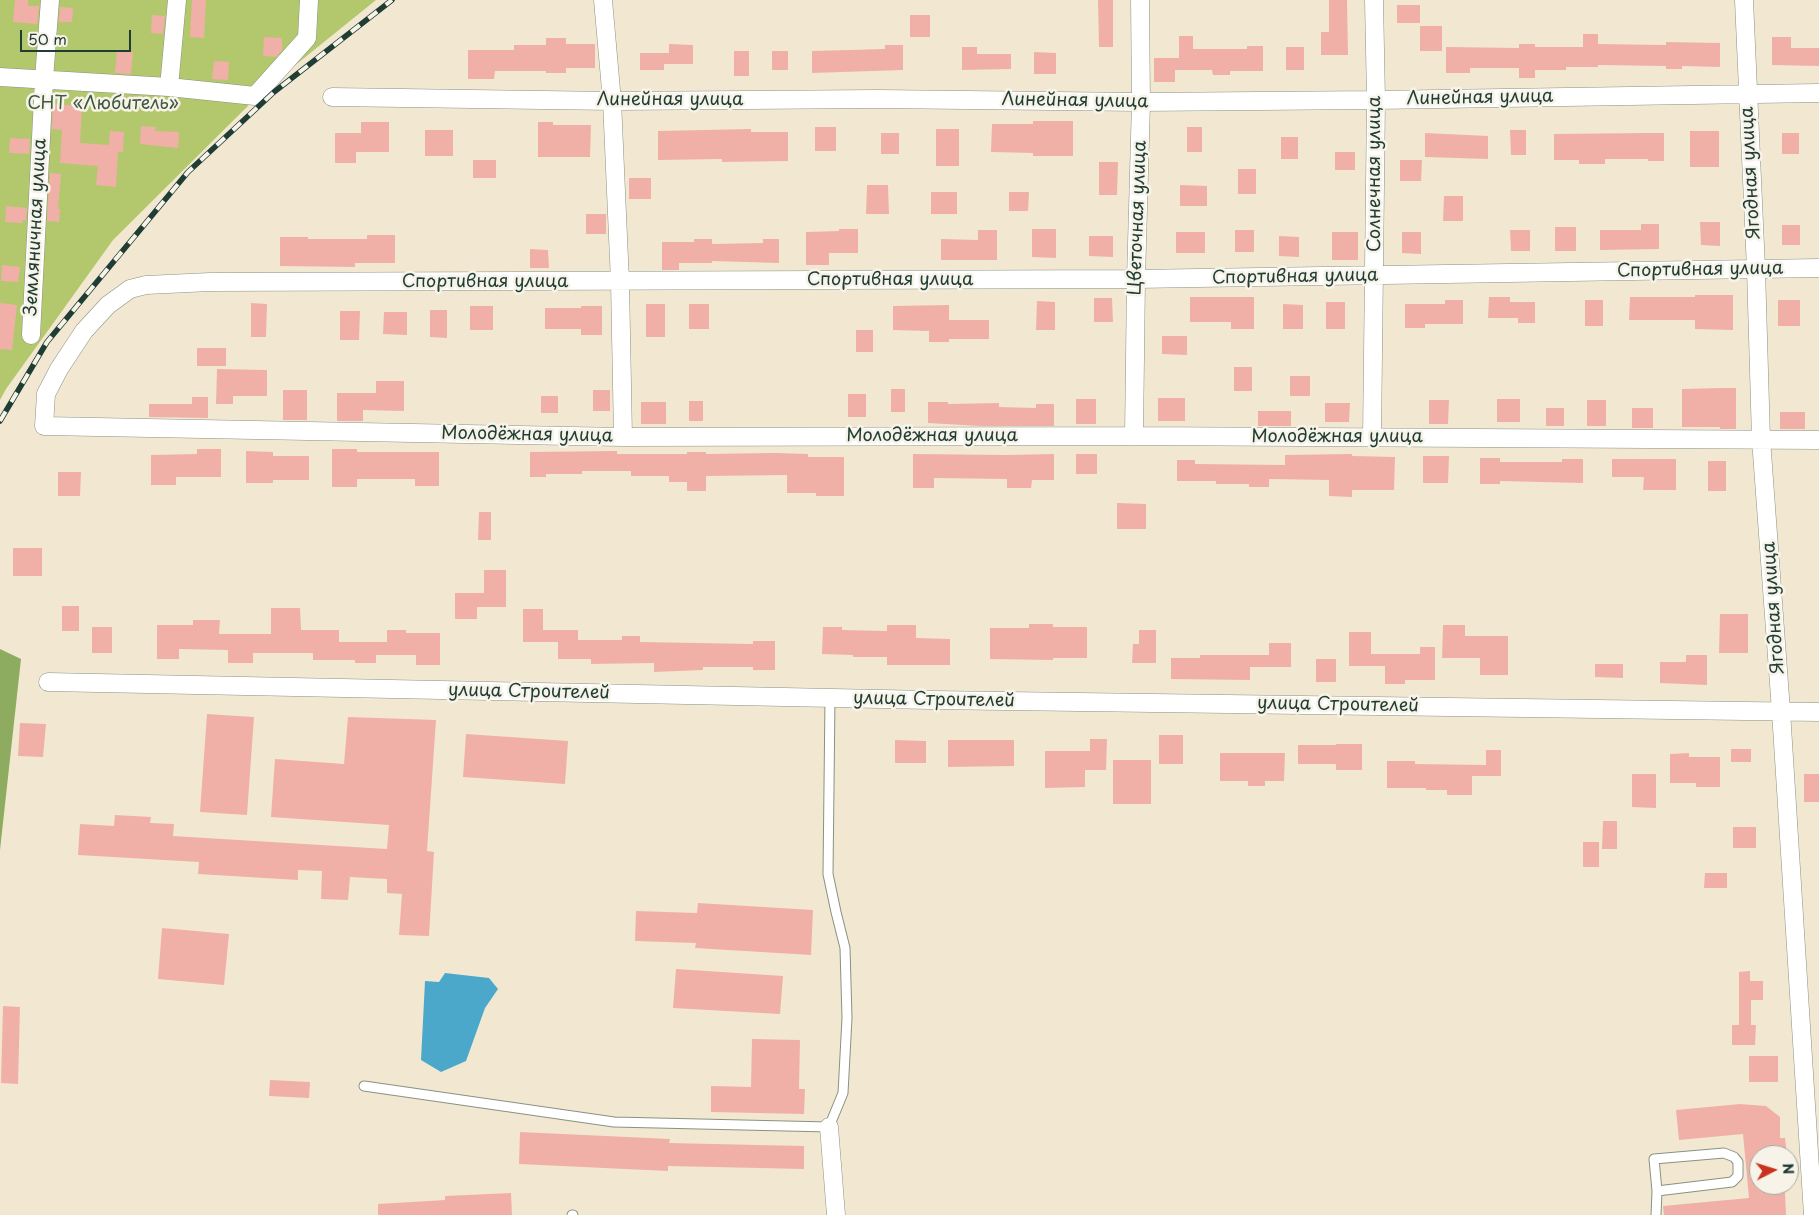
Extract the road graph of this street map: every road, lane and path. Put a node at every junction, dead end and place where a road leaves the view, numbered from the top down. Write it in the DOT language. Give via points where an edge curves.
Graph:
graph roads {
  1 [pos="50,0"];
  2 [pos="177,0"];
  3 [pos="309,0"];
  4 [pos="603,0"];
  5 [pos="1140,0"];
  6 [pos="1374,0"];
  7 [pos="1744,0"];
  8 [pos="0,77"];
  9 [pos="44,79"];
  10 [pos="169,87"];
  11 [pos="1747,93"];
  12 [pos="1819,93"];
  13 [pos="332,97"];
  14 [pos="1376,100"];
  15 [pos="612,101"];
  16 [pos="1141,102"];
  17 [pos="1756,268"];
  18 [pos="1819,268"];
  19 [pos="1374,276"];
  20 [pos="1136,279"];
  21 [pos="620,282"];
  22 [pos="30,335"];
  23 [pos="44,426"];
  24 [pos="1134,436"];
  25 [pos="623,437"];
  26 [pos="1372,438"];
  27 [pos="1761,440"];
  28 [pos="1819,440"];
  29 [pos="48,682"];
  30 [pos="830,698"];
  31 [pos="1781,710"];
  32 [pos="1819,712"];
  33 [pos="364,1086"];
  34 [pos="829,1127"];
  35 [pos="1656,1191"];
  36 [pos="1815,1209"];
  37 [pos="836,1215"];
  38 [pos="1656,1215"];
  1 -- 9 [label="street, Земляничная улица"];
  2 -- 10 [label="street"];
  3 -- 10 [label="street" via="307,38 255,96"];
  4 -- 15 [label="street"];
  5 -- 16 [label="street, Цветочная улица"];
  6 -- 14 [label="street, Солнечная улица"];
  7 -- 11 [label="street, Ягодная улица"];
  8 -- 9 [label="street"];
  9 -- 10 [label="street"];
  9 -- 22 [label="street, Земляничная улица"];
  11 -- 12 [label="street, Линейная улица"];
  11 -- 14 [label="street, Линейная улица"];
  11 -- 17 [label="street, Ягодная улица"];
  13 -- 15 [label="street, Линейная улица"];
  14 -- 16 [label="street, Линейная улица"];
  14 -- 19 [label="street, Солнечная улица"];
  15 -- 16 [label="street, Линейная улица" via="878,99"];
  15 -- 21 [label="street"];
  16 -- 20 [label="street, Цветочная улица"];
  17 -- 18 [label="street, Спортивная улица"];
  17 -- 19 [label="street, Спортивная улица"];
  17 -- 27 [label="street, Ягодная улица"];
  19 -- 20 [label="street, Спортивная улица"];
  19 -- 26 [label="street, Солнечная улица"];
  20 -- 21 [label="street, Спортивная улица"];
  20 -- 24 [label="street, Цветочная улица"];
  21 -- 23 [label="street, Спортивная улица" via="210,282 146,285 130,289 108,305 84,331 46,394"];
  21 -- 25 [label="street"];
  23 -- 25 [label="street, Молодёжная улица"];
  24 -- 25 [label="street, Молодёжная улица"];
  24 -- 26 [label="street, Молодёжная улица"];
  26 -- 27 [label="street, Молодёжная улица"];
  27 -- 28 [label="street, Молодёжная улица"];
  27 -- 31 [label="street, Ягодная улица"];
  29 -- 30 [label="street, улица Строителей"];
  30 -- 31 [label="street, улица Строителей"];
  30 -- 34 [label="lane" via="828,874 845,948 847,1018 843,1093"];
  31 -- 32 [label="street, улица Строителей"];
  31 -- 36 [label="street, Ягодная улица"];
  33 -- 34 [label="lane" via="614,1122"];
  34 -- 37 [label="street"];
  35 -- 35 [label="lane" via="1654,1159 1724,1153 1738,1162 1738,1176 1732,1182"];
  35 -- 38 [label="lane"];
}
